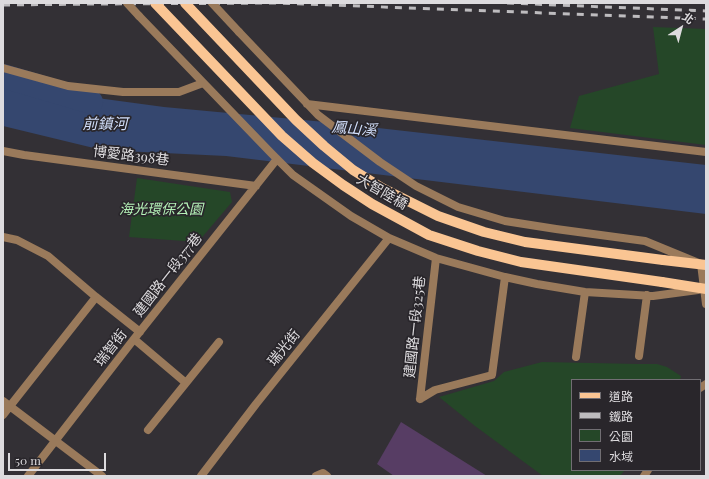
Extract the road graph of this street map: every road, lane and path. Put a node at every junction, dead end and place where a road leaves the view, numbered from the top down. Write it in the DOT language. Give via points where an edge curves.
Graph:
graph roads {
  1 [pos="128,3"];
  2 [pos="155,3"];
  3 [pos="185,3"];
  4 [pos="212,3"];
  5 [pos="3,68"];
  6 [pos="203,83"];
  7 [pos="307,104"];
  8 [pos="3,151"];
  9 [pos="706,152"];
  10 [pos="277,159"];
  11 [pos="256,186"];
  12 [pos="3,237"];
  13 [pos="389,238"];
  14 [pos="436,258"];
  15 [pos="704,264"];
  16 [pos="505,277"];
  17 [pos="705,289"];
  18 [pos="585,292"];
  19 [pos="647,295"];
  20 [pos="96,298"];
  21 [pos="706,304"];
  22 [pos="137,336"];
  23 [pos="219,342"];
  24 [pos="639,356"];
  25 [pos="576,357"];
  26 [pos="186,383"];
  27 [pos="3,401"];
  28 [pos="10,406"];
  29 [pos="3,415"];
  30 [pos="148,430"];
  31 [pos="56,441"];
  32 [pos="28,476"];
  33 [pos="102,476"];
  34 [pos="201,476"];
  35 [pos="316,476"];
  36 [pos="327,476"];
  1 -- 6 [label="street, bridge"];
  2 -- 17 [label="main road, 大智陸橋, bridge" via="282,136 313,163 372,204 429,235 521,262"];
  3 -- 15 [label="main road, 大智陸橋, bridge" via="296,120 353,170 382,188 438,216 484,232 526,242"];
  4 -- 7 [label="street, bridge"];
  5 -- 6 [label="street" via="68,86 123,92 179,92"];
  6 -- 10 [label="street"];
  7 -- 9 [label="street"];
  7 -- 15 [label="street" via="380,162 416,186 458,207 505,222 645,241"];
  8 -- 11 [label="street, 博愛路398巷"];
  10 -- 11 [label="street, 建國路一段377巷"];
  10 -- 13 [label="street" via="294,175 351,216"];
  11 -- 22 [label="street, 建國路一段377巷"];
  12 -- 20 [label="street, 瑞智街" via="17,240 48,256"];
  13 -- 14 [label="street"];
  13 -- 34 [label="street, 瑞光街"];
  14 -- 16 [label="street"];
  14 -- 16 [label="street, 建國路一段325巷" via="420,398 435,390 492,375"];
  15 -- 17 [label="street"];
  16 -- 18 [label="street"];
  17 -- 19 [label="street"];
  17 -- 21 [label="street"];
  18 -- 19 [label="street"];
  18 -- 25 [label="street"];
  19 -- 24 [label="street"];
  20 -- 22 [label="street, 瑞智街"];
  20 -- 28 [label="street"];
  22 -- 26 [label="street"];
  22 -- 31 [label="street, 瑞智街"];
  23 -- 26 [label="street"];
  26 -- 30 [label="street"];
  27 -- 28 [label="street"];
  28 -- 29 [label="street"];
  28 -- 31 [label="street"];
  31 -- 32 [label="street, 瑞智街"];
  31 -- 33 [label="street"];
  35 -- 36 [label="street" via="323,473"];
}
